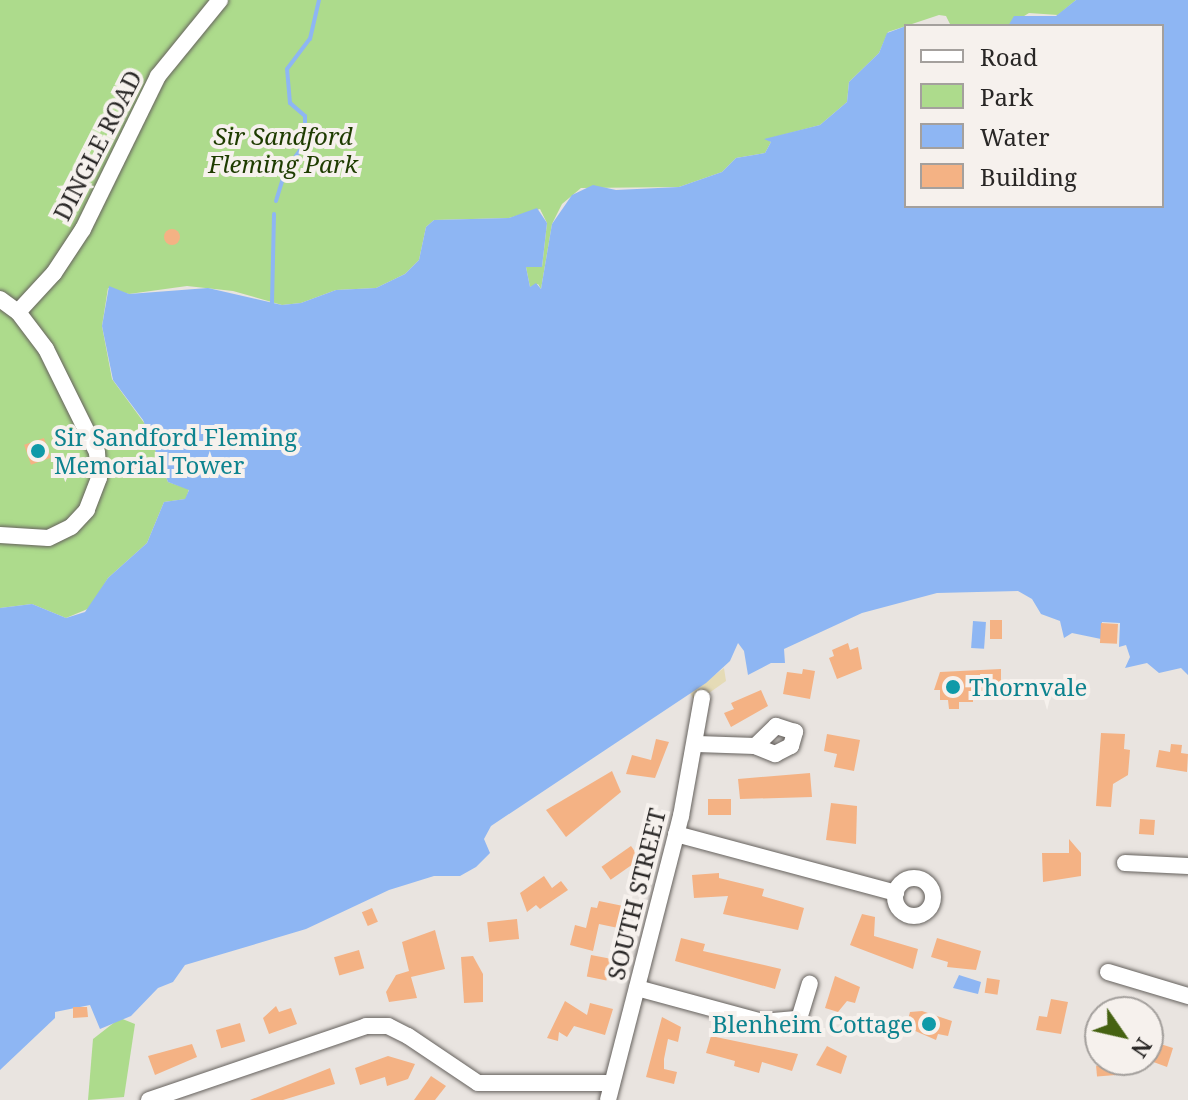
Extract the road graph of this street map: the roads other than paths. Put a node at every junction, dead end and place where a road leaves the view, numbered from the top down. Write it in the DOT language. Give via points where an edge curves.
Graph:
graph roads {
  1 [pos="220,0"];
  2 [pos="0,299"];
  3 [pos="18,312"];
  4 [pos="0,535"];
  5 [pos="702,698"];
  6 [pos="697,744"];
  7 [pos="755,746"];
  8 [pos="676,834"];
  9 [pos="1125,863"];
  10 [pos="1188,866"];
  11 [pos="896,893"];
  12 [pos="1108,972"];
  13 [pos="810,984"];
  14 [pos="637,988"];
  15 [pos="1188,996"];
  16 [pos="610,1093"];
  17 [pos="149,1100"];
  1 -- 3 [label="street, DINGLE ROAD" via="158,76 83,229 54,273"];
  2 -- 3 [label="street"];
  3 -- 4 [label="street" via="46,349 68,392 97,452 99,478 97,493 71,527 48,538"];
  5 -- 6 [label="street, SOUTH STREET"];
  6 -- 7 [label="street"];
  6 -- 8 [label="street, SOUTH STREET"];
  8 -- 11 [label="street"];
  8 -- 14 [label="street, SOUTH STREET"];
  9 -- 10 [label="street"];
  12 -- 15 [label="street"];
  13 -- 14 [label="street" via="799,1019 762,1022"];
  14 -- 16 [label="street, SOUTH STREET"];
  16 -- 17 [label="street" via="478,1083 408,1036 388,1026 366,1026"];
}
